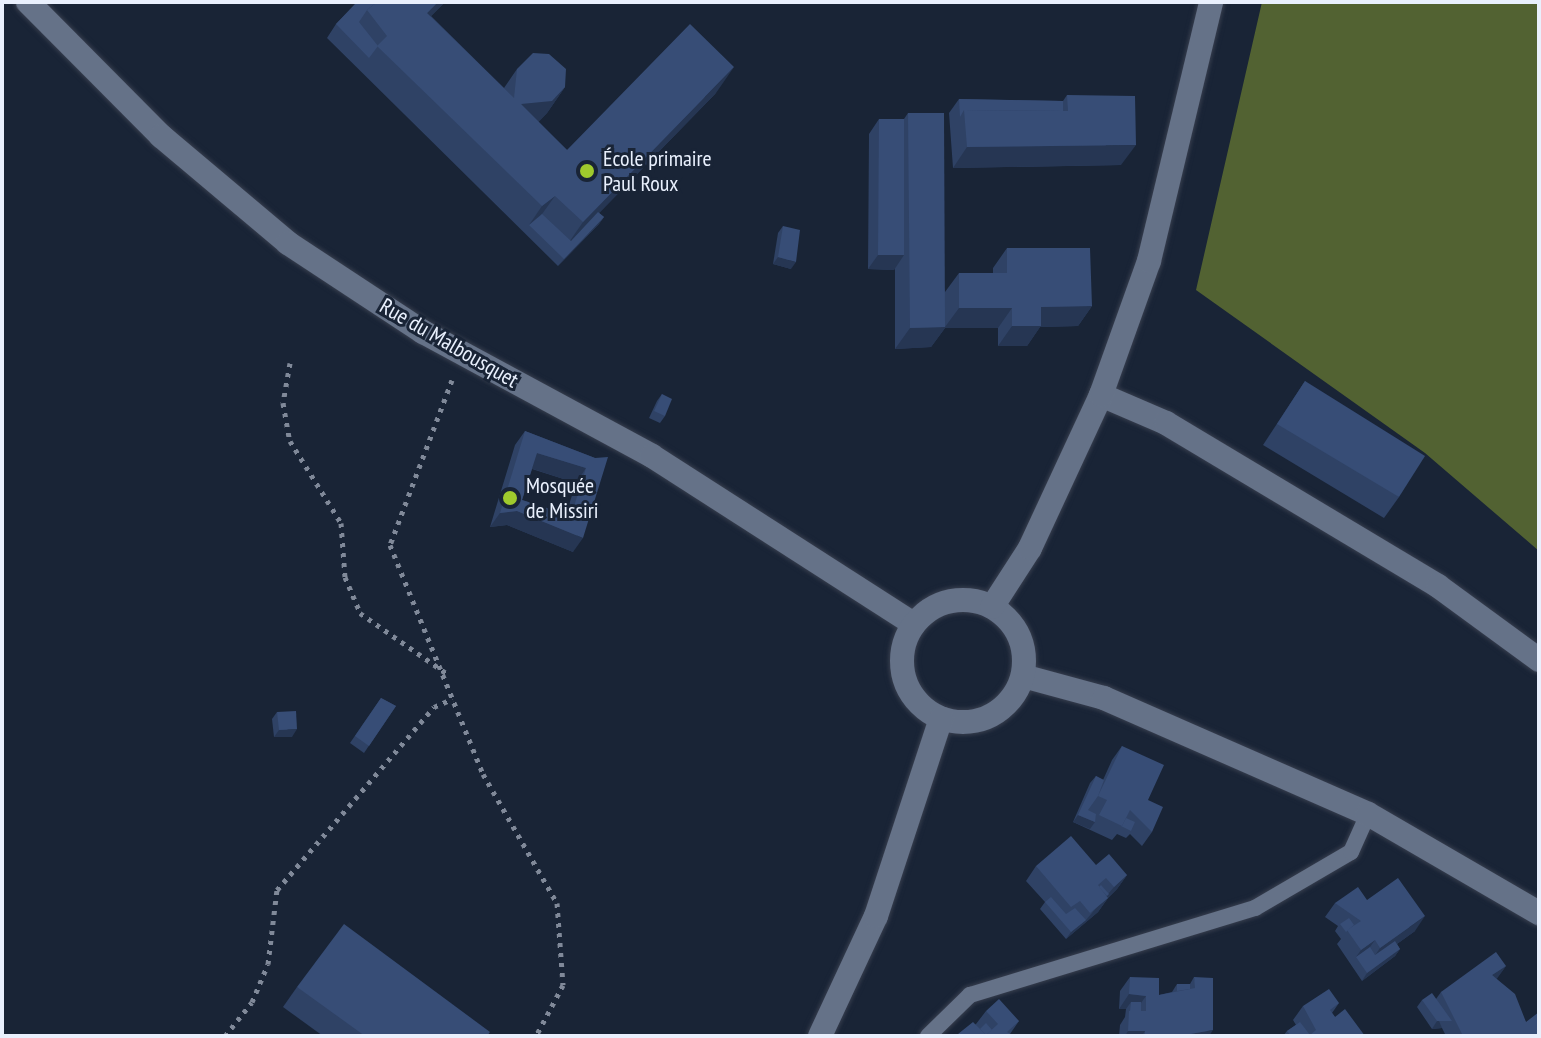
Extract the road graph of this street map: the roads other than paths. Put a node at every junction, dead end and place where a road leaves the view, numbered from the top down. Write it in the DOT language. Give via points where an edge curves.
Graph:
graph roads {
  1 [pos="28,2"];
  2 [pos="1211,2"];
  3 [pos="1101,395"];
  4 [pos="992,607"];
  5 [pos="914,624"];
  6 [pos="1539,660"];
  7 [pos="1023,676"];
  8 [pos="941,718"];
  9 [pos="1368,814"];
  10 [pos="1539,913"];
  11 [pos="820,1036"];
  12 [pos="928,1036"];
  1 -- 5 [label="street, Rue du Malbousquet" via="161,136 288,243 463,353 652,456"];
  2 -- 3 [label="street" via="1149,261"];
  3 -- 4 [label="street" via="1030,548"];
  3 -- 6 [label="street" via="1166,423 1438,586"];
  4 -- 5 [label="street" via="944,603"];
  4 -- 7 [label="street" via="1019,637"];
  5 -- 8 [label="street" via="902,659 904,678 912,695"];
  7 -- 8 [label="street" via="996,713 978,720"];
  7 -- 9 [label="street" via="1104,698"];
  8 -- 11 [label="street" via="876,916"];
  9 -- 10 [label="street"];
  9 -- 12 [label="lane" via="1351,852 1255,908 970,995"];
}
